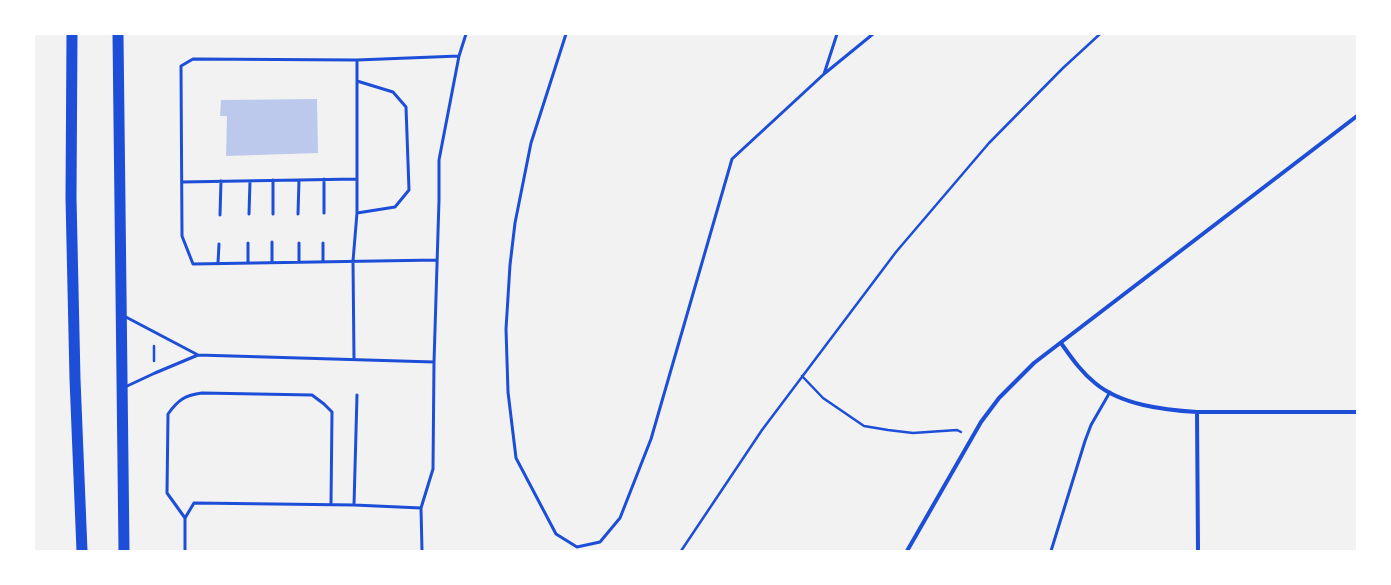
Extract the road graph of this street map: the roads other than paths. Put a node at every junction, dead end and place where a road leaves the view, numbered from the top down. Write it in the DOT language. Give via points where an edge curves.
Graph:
graph roads {
  1 [pos="72,34"];
  2 [pos="118,34"];
  3 [pos="466,34"];
  4 [pos="566,34"];
  5 [pos="837,34"];
  6 [pos="873,34"];
  7 [pos="459,56"];
  8 [pos="357,60"];
  9 [pos="824,74"];
  10 [pos="357,81"];
  11 [pos="1357,116"];
  12 [pos="324,179"];
  13 [pos="356,179"];
  14 [pos="273,180"];
  15 [pos="299,180"];
  16 [pos="221,181"];
  17 [pos="250,181"];
  18 [pos="182,182"];
  19 [pos="324,213"];
  20 [pos="357,213"];
  21 [pos="249,214"];
  22 [pos="273,214"];
  23 [pos="298,214"];
  24 [pos="220,215"];
  25 [pos="272,242"];
  26 [pos="299,242"];
  27 [pos="248,243"];
  28 [pos="323,243"];
  29 [pos="219,244"];
  30 [pos="437,260"];
  31 [pos="323,261"];
  32 [pos="353,261"];
  33 [pos="272,262"];
  34 [pos="299,262"];
  35 [pos="218,263"];
  36 [pos="248,263"];
  37 [pos="121,314"];
  38 [pos="1061,343"];
  39 [pos="198,355"];
  40 [pos="354,359"];
  41 [pos="434,362"];
  42 [pos="122,389"];
  43 [pos="1110,392"];
  44 [pos="357,395"];
  45 [pos="1197,412"];
  46 [pos="1357,412"];
  47 [pos="332,504"];
  48 [pos="354,505"];
  49 [pos="421,508"];
  50 [pos="186,518"];
  51 [pos="82,551"];
  52 [pos="124,551"];
  53 [pos="185,551"];
  54 [pos="422,551"];
  55 [pos="907,551"];
  56 [pos="1051,551"];
  57 [pos="1198,551"];
  1 -- 51 [label="highway" via="74,371"];
  2 -- 37 [label="highway"];
  3 -- 7 [label="lane"];
  4 -- 9 [label="lane" via="530,151 515,223 506,329 508,392 516,458 556,534 577,547 600,542 620,518 651,439 732,159"];
  5 -- 9 [label="lane"];
  6 -- 9 [label="lane"];
  7 -- 8 [label="lane"];
  7 -- 30 [label="lane" via="438,160"];
  8 -- 10 [label="lane"];
  8 -- 18 [label="lane" via="193,59 181,66"];
  10 -- 13 [label="lane"];
  10 -- 20 [label="lane" via="393,92 406,107 409,190 395,207"];
  11 -- 38 [label="street"];
  12 -- 13 [label="lane"];
  12 -- 15 [label="lane"];
  12 -- 19 [label="lane"];
  13 -- 20 [label="lane"];
  14 -- 15 [label="lane"];
  14 -- 17 [label="lane"];
  14 -- 22 [label="lane"];
  15 -- 23 [label="lane"];
  16 -- 17 [label="lane"];
  16 -- 18 [label="lane"];
  16 -- 24 [label="lane"];
  17 -- 21 [label="lane"];
  18 -- 35 [label="lane" via="182,236 193,264"];
  20 -- 32 [label="lane"];
  25 -- 33 [label="lane"];
  26 -- 34 [label="lane"];
  27 -- 36 [label="lane"];
  28 -- 31 [label="lane"];
  29 -- 35 [label="lane"];
  30 -- 32 [label="lane"];
  30 -- 41 [label="lane"];
  31 -- 32 [label="lane"];
  31 -- 34 [label="lane"];
  32 -- 40 [label="lane"];
  33 -- 34 [label="lane"];
  33 -- 36 [label="lane"];
  35 -- 36 [label="lane"];
  37 -- 39 [label="lane"];
  37 -- 42 [label="highway"];
  38 -- 43 [label="street" via="1084,372 1095,383"];
  38 -- 55 [label="street" via="1020,376 999,398 973,435"];
  39 -- 40 [label="lane"];
  39 -- 42 [label="lane"];
  40 -- 41 [label="lane"];
  41 -- 49 [label="lane" via="433,469"];
  42 -- 52 [label="highway"];
  43 -- 45 [label="street" via="1146,405"];
  43 -- 56 [label="lane" via="1085,441"];
  44 -- 48 [label="lane"];
  45 -- 46 [label="street"];
  45 -- 57 [label="street"];
  47 -- 48 [label="lane"];
  47 -- 50 [label="lane" via="194,503"];
  47 -- 50 [label="lane" via="332,412 324,404 312,395 189,394 176,403 168,414 167,493"];
  48 -- 49 [label="lane"];
  49 -- 54 [label="lane"];
  50 -- 53 [label="lane"];
}
